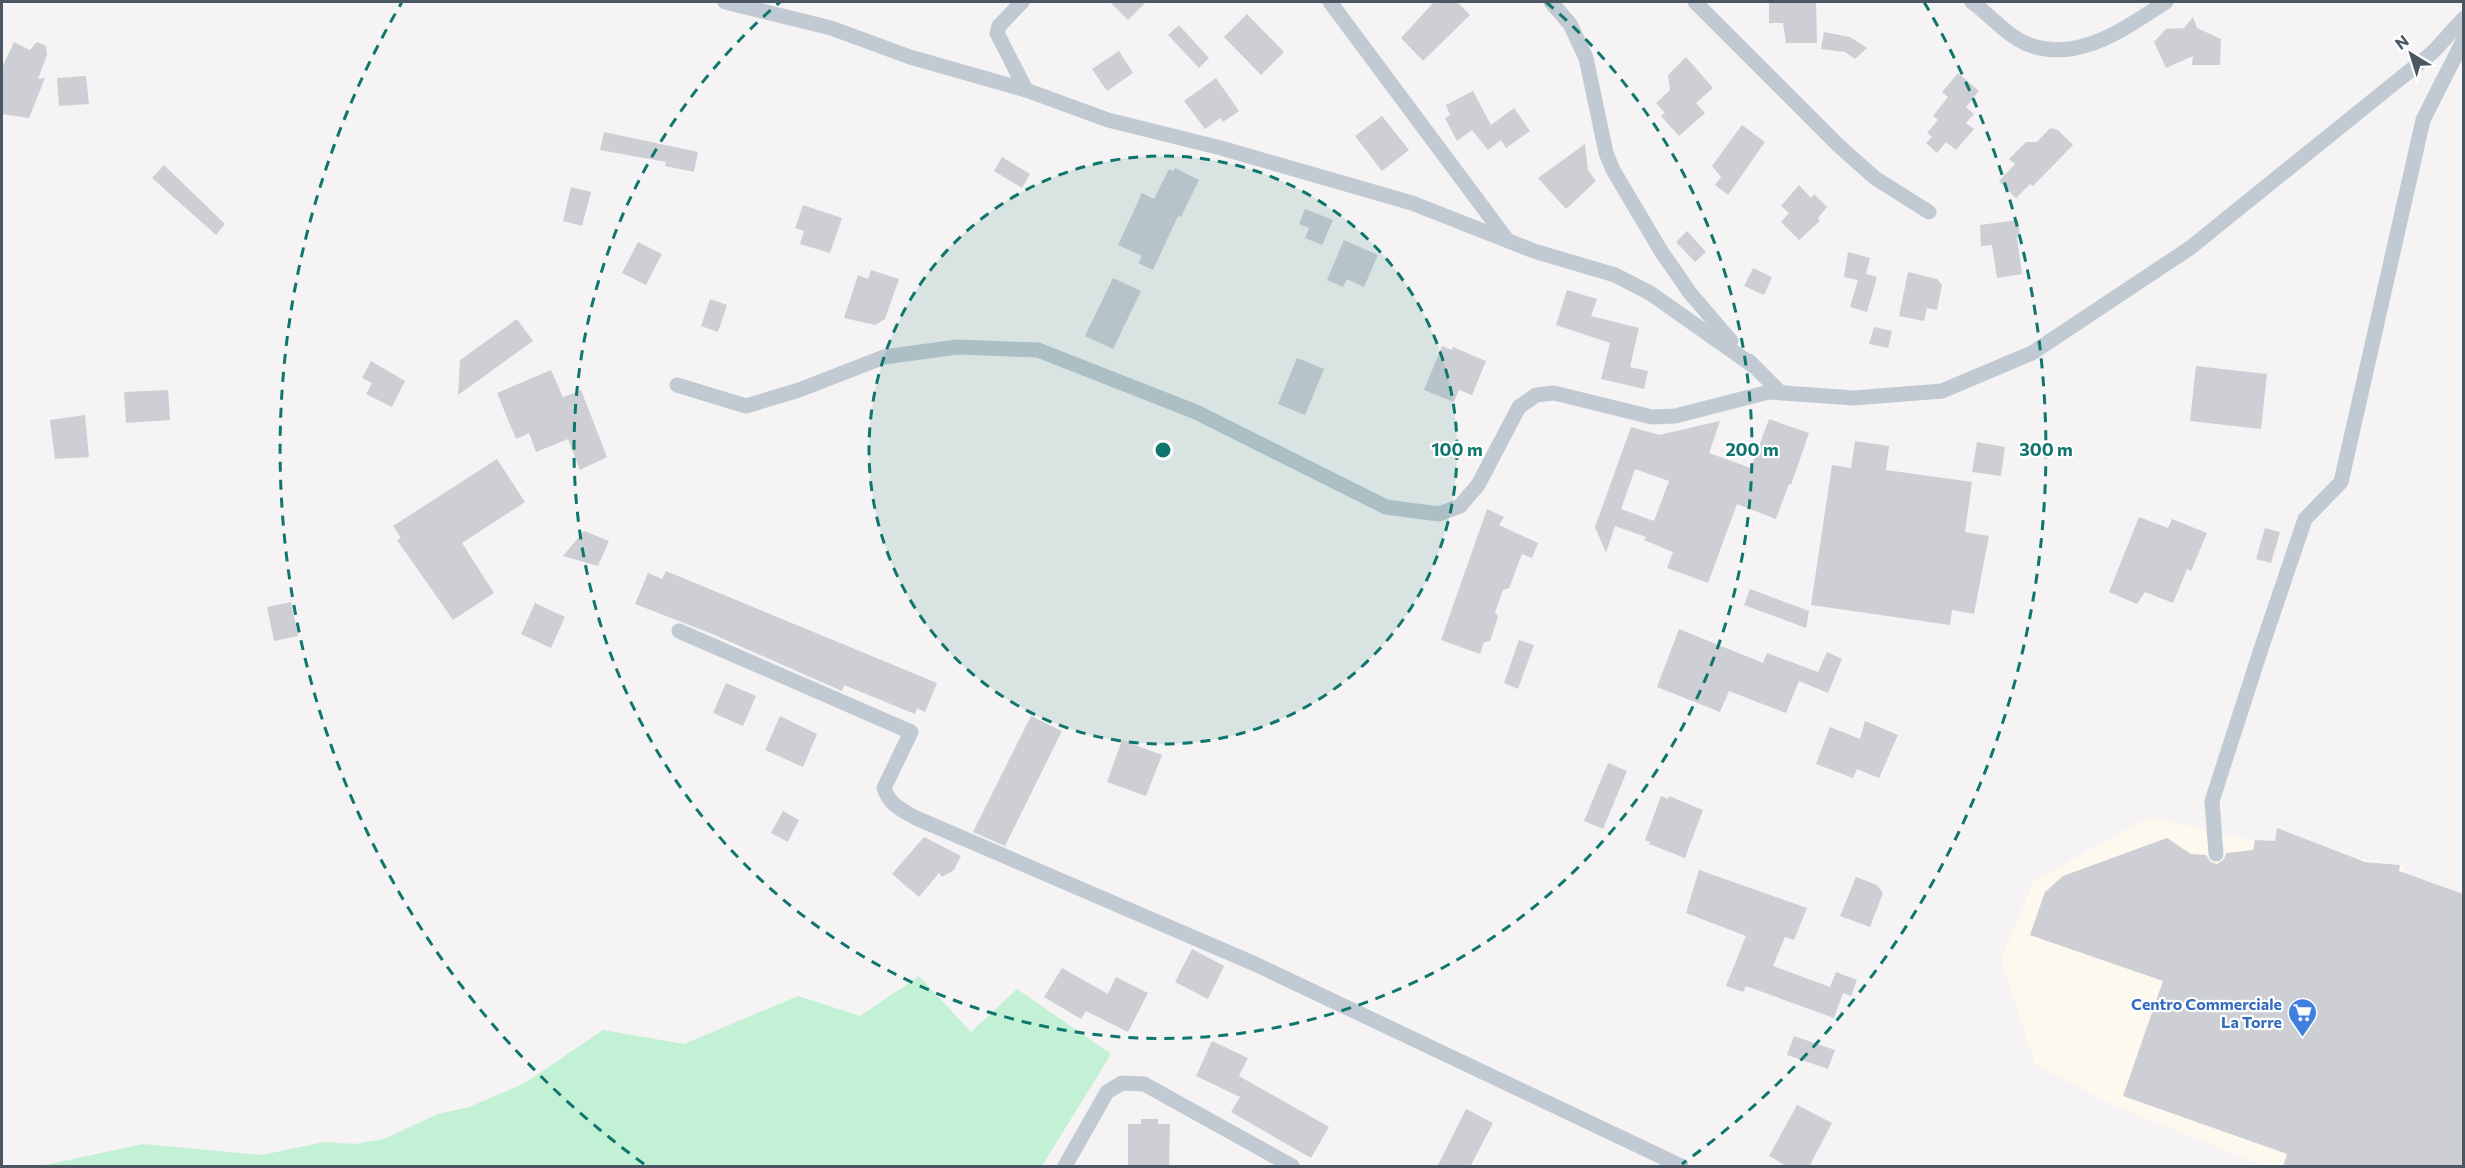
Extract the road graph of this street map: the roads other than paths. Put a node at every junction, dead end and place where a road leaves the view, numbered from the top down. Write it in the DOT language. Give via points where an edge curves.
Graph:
graph roads {
  1 [pos="725,2"];
  2 [pos="1022,2"];
  3 [pos="1330,2"];
  4 [pos="1551,2"];
  5 [pos="1695,2"];
  6 [pos="1972,2"];
  7 [pos="2166,2"];
  8 [pos="2463,18"];
  9 [pos="2463,39"];
  10 [pos="1026,90"];
  11 [pos="1929,212"];
  12 [pos="1508,241"];
  13 [pos="1755,367"];
  14 [pos="677,385"];
  15 [pos="1781,393"];
  16 [pos="679,631"];
  17 [pos="2216,854"];
  18 [pos="1065,1167"];
  19 [pos="1292,1167"];
  20 [pos="1681,1167"];
  1 -- 10 [label="street" via="831,28 910,57"];
  2 -- 10 [label="street" via="997,33"];
  3 -- 12 [label="street"];
  4 -- 13 [label="street" via="1570,24 1586,58 1613,170 1690,293"];
  5 -- 11 [label="street" via="1838,145 1875,178"];
  6 -- 7 [label="street" via="2026,43 2063,51 2089,45"];
  8 -- 15 [label="street" via="2433,52 2190,248 2032,352 1942,391 1854,398"];
  9 -- 17 [label="street" via="2423,120 2342,482 2305,519 2212,801"];
  10 -- 12 [label="street" via="1118,123 1412,203"];
  12 -- 13 [label="street" via="1615,275 1650,293"];
  13 -- 15 [label="street"];
  14 -- 15 [label="street" via="746,406 884,357 957,347 1038,350 1196,412 1386,507 1438,514 1460,506 1472,492 1520,407 1536,395 1554,393 1652,417 1675,416 1769,392"];
  16 -- 20 [label="street" via="910,732 884,788 897,808 1255,964"];
  18 -- 19 [label="street" via="1107,1092 1122,1083 1144,1084"];
}
